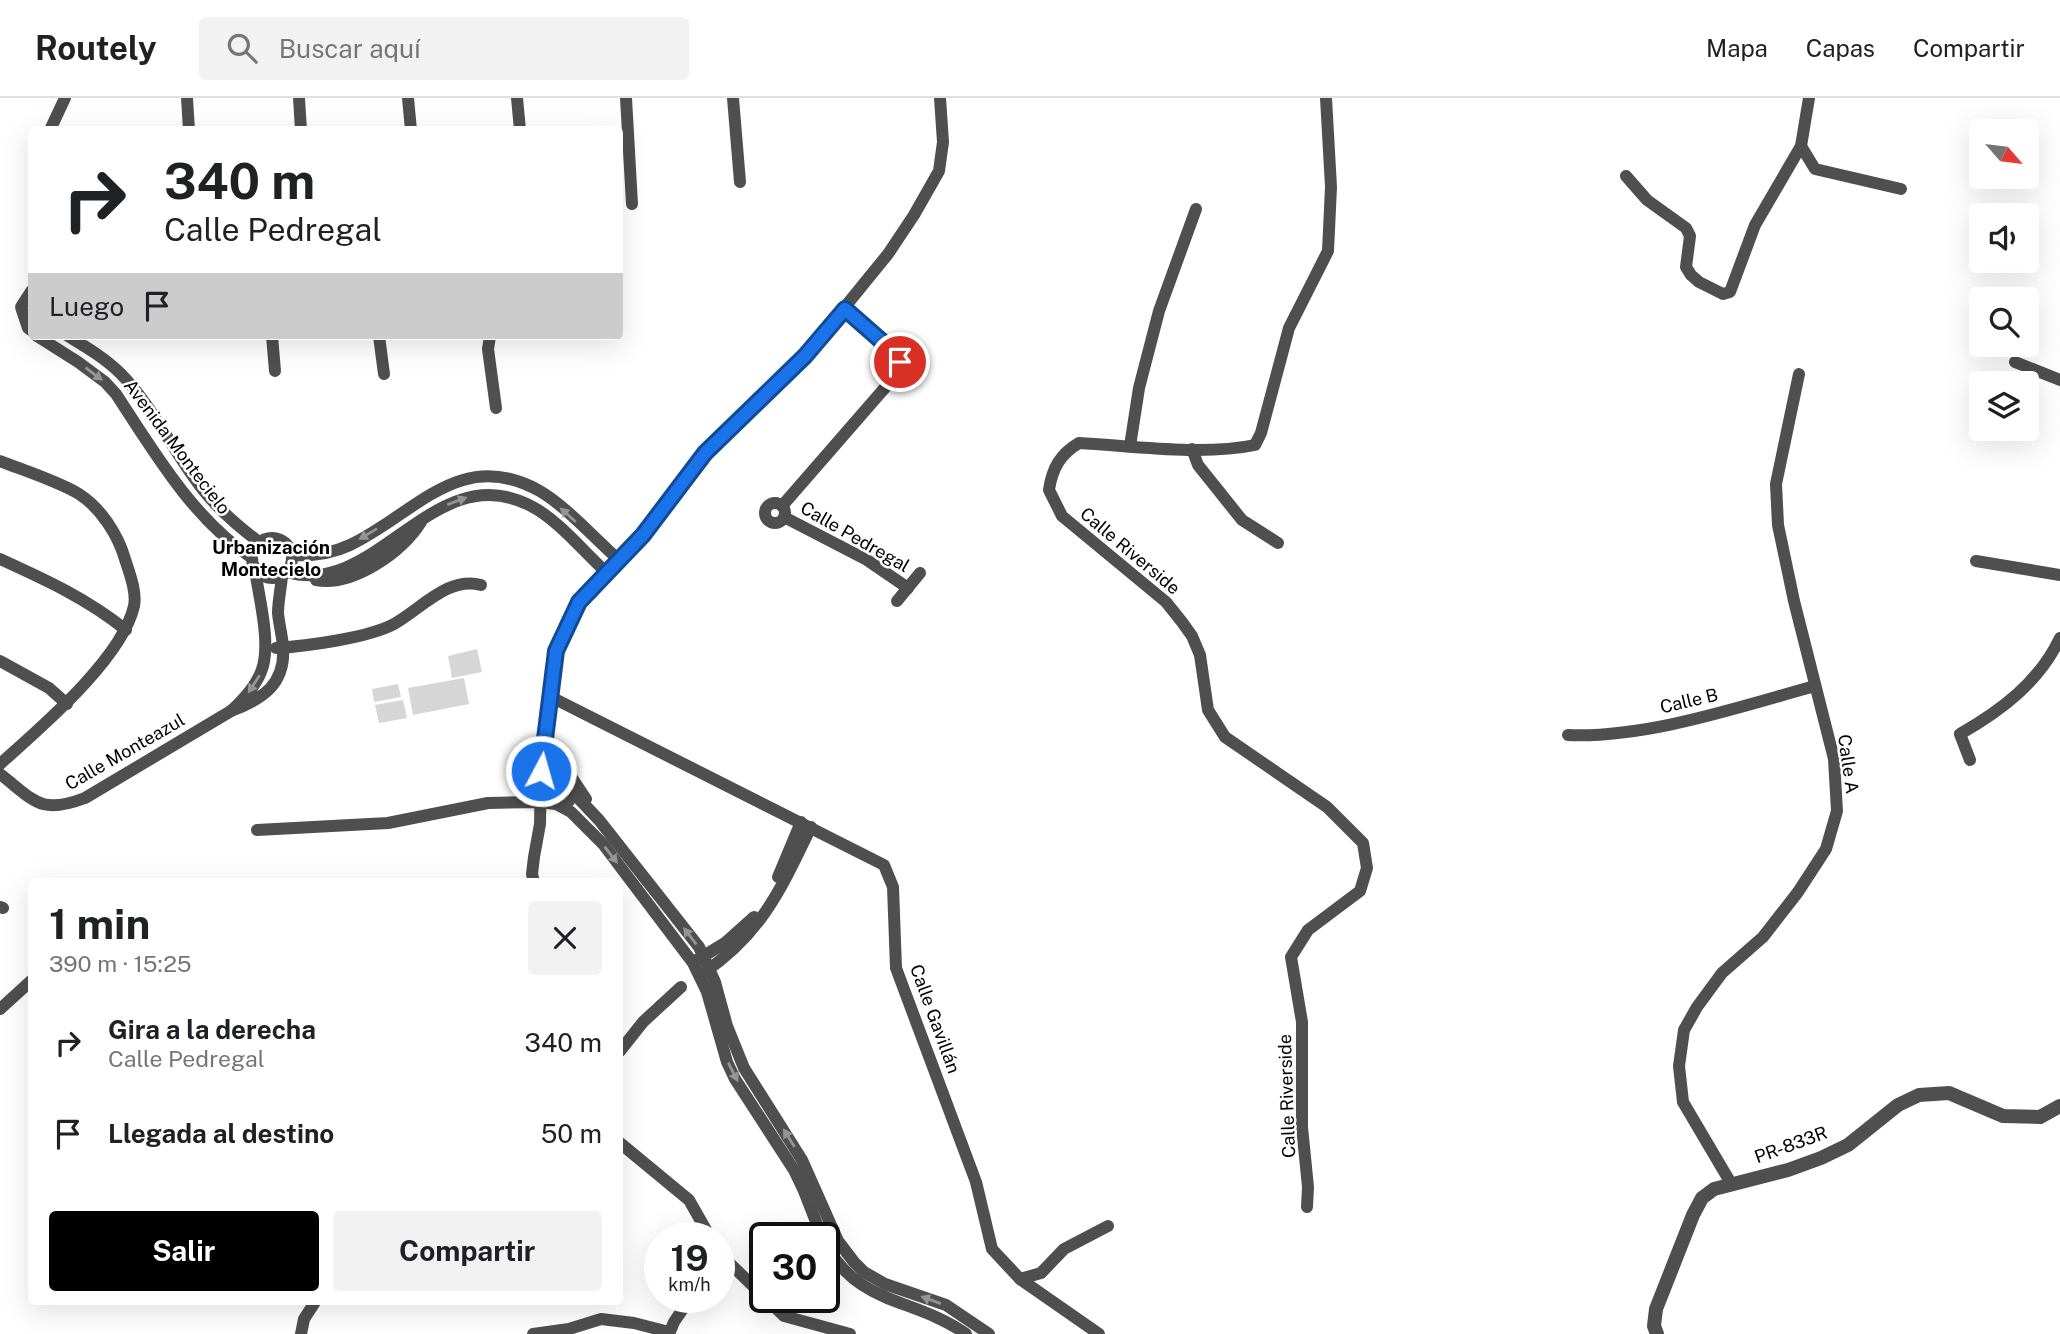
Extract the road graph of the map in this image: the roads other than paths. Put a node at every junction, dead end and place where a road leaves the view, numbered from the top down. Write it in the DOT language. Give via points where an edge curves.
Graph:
graph roads {
  1 [pos="65,98"];
  2 [pos="187,98"];
  3 [pos="299,98"];
  4 [pos="408,98"];
  5 [pos="517,98"];
  6 [pos="626,98"];
  7 [pos="733,98"];
  8 [pos="940,98"];
  9 [pos="1326,98"];
  10 [pos="1809,98"];
  11 [pos="52,126"];
  12 [pos="189,126"];
  13 [pos="301,126"];
  14 [pos="411,126"];
  15 [pos="520,126"];
  16 [pos="1801,146"];
  17 [pos="1626,176"];
  18 [pos="740,181"];
  19 [pos="1901,189"];
  20 [pos="632,204"];
  21 [pos="1196,209"];
  22 [pos="28,296"];
  23 [pos="845,309"];
  24 [pos="28,328"];
  25 [pos="43,340"];
  26 [pos="74,340"];
  27 [pos="272,340"];
  28 [pos="380,340"];
  29 [pos="489,340"];
  30 [pos="2015,362"];
  31 [pos="275,371"];
  32 [pos="384,374"];
  33 [pos="1799,374"];
  34 [pos="2060,380"];
  35 [pos="496,408"];
  36 [pos="1130,446"];
  37 [pos="1192,449"];
  38 [pos="0,461"];
  39 [pos="259,542"];
  40 [pos="1278,543"];
  41 [pos="292,555"];
  42 [pos="0,559"];
  43 [pos="619,560"];
  44 [pos="1976,561"];
  45 [pos="253,564"];
  46 [pos="607,573"];
  47 [pos="920,573"];
  48 [pos="284,574"];
  49 [pos="2060,575"];
  50 [pos="481,585"];
  51 [pos="908,588"];
  52 [pos="897,601"];
  53 [pos="126,630"];
  54 [pos="2060,638"];
  55 [pos="283,648"];
  56 [pos="265,649"];
  57 [pos="0,661"];
  58 [pos="1815,686"];
  59 [pos="549,696"];
  60 [pos="67,704"];
  61 [pos="231,711"];
  62 [pos="1568,735"];
  63 [pos="544,736"];
  64 [pos="1970,760"];
  65 [pos="0,764"];
  66 [pos="0,774"];
  67 [pos="540,777"];
  68 [pos="540,802"];
  69 [pos="599,820"];
  70 [pos="806,825"];
  71 [pos="589,829"];
  72 [pos="257,830"];
  73 [pos="533,878"];
  74 [pos="698,959"];
  75 [pos="705,971"];
  76 [pos="28,984"];
  77 [pos="681,987"];
  78 [pos="0,1009"];
  79 [pos="623,1047"];
  80 [pos="2060,1106"];
  81 [pos="623,1145"];
  82 [pos="1732,1185"];
  83 [pos="1307,1207"];
  84 [pos="701,1222"];
  85 [pos="816,1222"];
  86 [pos="1108,1226"];
  87 [pos="840,1264"];
  88 [pos="735,1271"];
  89 [pos="1020,1279"];
  90 [pos="313,1305"];
  91 [pos="681,1313"];
  92 [pos="669,1333"];
  93 [pos="301,1334"];
  94 [pos="533,1334"];
  95 [pos="850,1334"];
  96 [pos="966,1334"];
  97 [pos="989,1334"];
  98 [pos="1100,1334"];
  99 [pos="1657,1334"];
  1 -- 11 [label="street"];
  2 -- 12 [label="street"];
  3 -- 13 [label="street"];
  4 -- 14 [label="street"];
  5 -- 15 [label="street"];
  6 -- 20 [label="street"];
  7 -- 18 [label="street"];
  8 -- 23 [label="street" via="943,142 939,172 914,215"];
  9 -- 37 [label="street, Calle Riverside" via="1331,187 1328,251 1289,328 1261,433 1255,445"];
  10 -- 16 [label="street"];
  16 -- 17 [label="street" via="1755,225 1730,292 1723,294 1699,282 1685,267 1690,236 1686,228 1647,200"];
  16 -- 19 [label="street" via="1815,169"];
  21 -- 36 [label="street" via="1159,311"];
  22 -- 24 [label="street" via="21,307"];
  23 -- 43 [label="street" via="805,356 705,453"];
  23 -- 51 [label="street, Calle Pedregal" via="894,352 900,369 783,512"];
  25 -- 45 [label="street, Avenida Montecielo, one-way" via="105,382 191,501"];
  26 -- 39 [label="street, Avenida Montecielo" via="121,374 203,490"];
  27 -- 31 [label="street"];
  28 -- 32 [label="street"];
  29 -- 35 [label="street"];
  30 -- 34 [label="street"];
  33 -- 58 [label="street, Calle A" via="1776,484 1778,525"];
  36 -- 37 [label="street, Calle Riverside"];
  36 -- 83 [label="street, Calle Riverside" via="1079,443 1066,450 1051,480 1053,502 1062,516 1167,602 1182,622 1200,655 1208,710 1225,737 1327,807 1363,844 1367,868 1360,891 1308,930 1291,957 1303,1022"];
  37 -- 40 [label="street" via="1198,465 1242,520"];
  38 -- 53 [label="street" via="80,494 101,514 120,542 130,574 135,603"];
  39 -- 41 [label="street" via="276,538 287,544"];
  39 -- 45 [label="street"];
  43 -- 41 [label="street, one-way" via="552,500 505,477 473,477 442,487 349,545 312,556"];
  41 -- 48 [label="street"];
  42 -- 53 [label="street" via="73,593"];
  43 -- 46 [label="street"];
  44 -- 49 [label="street"];
  45 -- 48 [label="street" via="264,577"];
  45 -- 56 [label="street, Calle Monteazul"];
  48 -- 46 [label="street, one-way" via="302,577 347,568 450,503 475,495 518,500 540,510"];
  46 -- 59 [label="street" via="573,614 556,651"];
  47 -- 51 [label="street"];
  48 -- 55 [label="street, Calle Monteazul" via="278,614"];
  50 -- 55 [label="street" via="451,587 381,629"];
  51 -- 52 [label="street"];
  53 -- 60 [label="street"];
  54 -- 64 [label="street" via="2053,653 2010,702 1961,734"];
  55 -- 56 [label="street"];
  55 -- 61 [label="street, Calle Monteazul" via="284,659 269,691"];
  56 -- 61 [label="street, Calle Monteazul, one-way" via="252,689"];
  57 -- 60 [label="street" via="49,688"];
  58 -- 62 [label="street, Calle B" via="1643,729"];
  58 -- 82 [label="street, Calle A" via="1834,759 1837,811 1826,849 1763,937 1722,973 1684,1030 1679,1066 1683,1102"];
  59 -- 63 [label="street"];
  59 -- 70 [label="street, Calle Gavillán"];
  60 -- 65 [label="street"];
  61 -- 66 [label="street, Calle Monteazul" via="85,798 62,807 34,800"];
  63 -- 67 [label="street"];
  63 -- 69 [label="street"];
  67 -- 68 [label="street"];
  67 -- 69 [label="street" via="562,782"];
  67 -- 71 [label="street" via="565,796"];
  68 -- 71 [label="street" via="563,806"];
  68 -- 72 [label="street" via="488,803 388,823"];
  68 -- 73 [label="street"];
  74 -- 69 [label="street, one-way"];
  70 -- 74 [label="street" via="754,916 725,943"];
  70 -- 75 [label="street" via="780,891 758,925"];
  70 -- 89 [label="street, Calle Gavillán" via="884,865 892,887 896,968 976,1182 992,1250"];
  71 -- 74 [label="street, one-way"];
  74 -- 75 [label="street"];
  75 -- 85 [label="street, one-way" via="727,1062 794,1170"];
  97 -- 75 [label="street, one-way" via="946,1305 874,1278 846,1252 802,1160 744,1068"];
  76 -- 78 [label="street"];
  77 -- 79 [label="street"];
  80 -- 82 [label="street, PR-833R / PR-833R" via="2040,1117 2003,1116 1949,1093 1919,1095 1821,1158"];
  81 -- 84 [label="street" via="689,1200"];
  82 -- 99 [label="street, PR-833R / PR-833R" via="1714,1189 1693,1214 1656,1309"];
  86 -- 89 [label="street" via="1064,1249 1041,1273"];
  87 -- 96 [label="street" via="865,1289 937,1316"];
  88 -- 95 [label="street" via="784,1316"];
  89 -- 98 [label="street, Calle Gavillán"];
  90 -- 93 [label="street"];
  91 -- 92 [label="street"];
  92 -- 94 [label="street" via="601,1319"];
}
